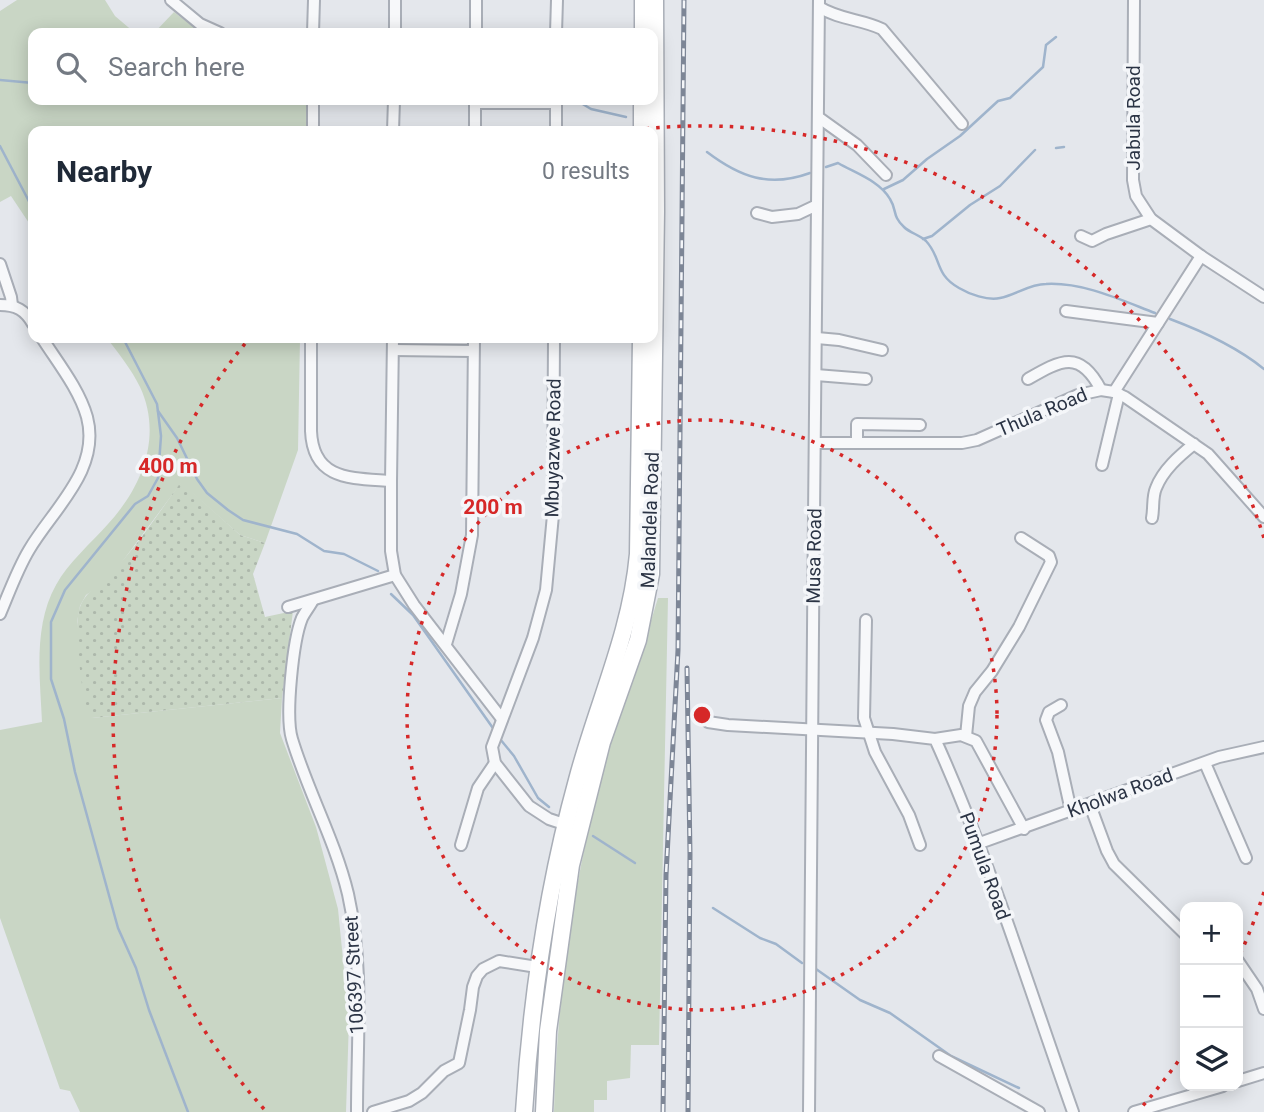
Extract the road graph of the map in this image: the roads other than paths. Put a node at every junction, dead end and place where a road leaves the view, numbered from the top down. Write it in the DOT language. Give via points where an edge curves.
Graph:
graph roads {
  1 [pos="171,0"];
  2 [pos="314,0"];
  3 [pos="395,0"];
  4 [pos="476,0"];
  5 [pos="557,0"];
  6 [pos="643,0"];
  7 [pos="655,0"];
  8 [pos="1134,0"];
  9 [pos="819,3"];
  10 [pos="210,28"];
  11 [pos="313,28"];
  12 [pos="395,28"];
  13 [pos="476,28"];
  14 [pos="556,28"];
  15 [pos="643,28"];
  16 [pos="655,28"];
  17 [pos="313,105"];
  18 [pos="394,105"];
  19 [pos="475,105"];
  20 [pos="556,105"];
  21 [pos="642,105"];
  22 [pos="655,105"];
  23 [pos="818,117"];
  24 [pos="962,124"];
  25 [pos="313,126"];
  26 [pos="393,126"];
  27 [pos="475,126"];
  28 [pos="556,126"];
  29 [pos="642,126"];
  30 [pos="654,126"];
  31 [pos="886,175"];
  32 [pos="817,205"];
  33 [pos="757,213"];
  34 [pos="1151,219"];
  35 [pos="1081,236"];
  36 [pos="1201,256"];
  37 [pos="0,264"];
  38 [pos="1264,297"];
  39 [pos="6,305"];
  40 [pos="1066,311"];
  41 [pos="28,318"];
  42 [pos="1158,323"];
  43 [pos="817,338"];
  44 [pos="45,343"];
  45 [pos="311,343"];
  46 [pos="393,343"];
  47 [pos="474,343"];
  48 [pos="554,343"];
  49 [pos="641,343"];
  50 [pos="653,343"];
  51 [pos="882,350"];
  52 [pos="393,351"];
  53 [pos="473,351"];
  54 [pos="816,375"];
  55 [pos="866,379"];
  56 [pos="1028,379"];
  57 [pos="1101,390"];
  58 [pos="1116,393"];
  59 [pos="920,425"];
  60 [pos="816,443"];
  61 [pos="857,443"];
  62 [pos="1194,444"];
  63 [pos="1102,465"];
  64 [pos="391,481"];
  65 [pos="1264,517"];
  66 [pos="1152,518"];
  67 [pos="1021,538"];
  68 [pos="395,575"];
  69 [pos="313,600"];
  70 [pos="288,607"];
  71 [pos="0,614"];
  72 [pos="866,620"];
  73 [pos="446,644"];
  74 [pos="1061,705"];
  75 [pos="708,722"];
  76 [pos="499,728"];
  77 [pos="811,731"];
  78 [pos="868,734"];
  79 [pos="966,736"];
  80 [pos="935,739"];
  81 [pos="1264,747"];
  82 [pos="495,763"];
  83 [pos="1205,763"];
  84 [pos="1090,805"];
  85 [pos="1071,811"];
  86 [pos="572,827"];
  87 [pos="1024,829"];
  88 [pos="977,844"];
  89 [pos="461,845"];
  90 [pos="920,845"];
  91 [pos="1245,858"];
  92 [pos="1180,929"];
  93 [pos="1241,965"];
  94 [pos="537,967"];
  95 [pos="1264,1009"];
  96 [pos="939,1056"];
  97 [pos="1264,1073"];
  98 [pos="1243,1079"];
  99 [pos="1206,1091"];
  100 [pos="357,1112"];
  101 [pos="373,1112"];
  102 [pos="524,1112"];
  103 [pos="544,1112"];
  104 [pos="809,1112"];
  105 [pos="1039,1112"];
  106 [pos="1073,1112"];
  107 [pos="1134,1112"];
  1 -- 10 [label="street"];
  2 -- 11 [label="street"];
  3 -- 12 [label="street"];
  4 -- 13 [label="street"];
  5 -- 14 [label="street"];
  6 -- 15 [label="main road"];
  7 -- 16 [label="main road, Malandela Road"];
  8 -- 34 [label="street, Jabula Road" via="1133,180 1136,196"];
  9 -- 23 [label="street, Musa Road"];
  9 -- 24 [label="street" via="835,16 882,29"];
  17 -- 25 [label="street"];
  18 -- 26 [label="street"];
  19 -- 27 [label="street"];
  20 -- 28 [label="street"];
  21 -- 29 [label="main road"];
  22 -- 30 [label="main road, Malandela Road"];
  23 -- 31 [label="street" via="858,145"];
  23 -- 32 [label="street, Musa Road"];
  32 -- 33 [label="street" via="798,214 772,217"];
  32 -- 43 [label="street, Musa Road"];
  34 -- 35 [label="street" via="1092,241"];
  34 -- 36 [label="street, Jabula Road"];
  36 -- 38 [label="street, Jabula Road"];
  36 -- 42 [label="street"];
  37 -- 39 [label="street" via="11,297"];
  39 -- 41 [label="street"];
  40 -- 42 [label="street"];
  42 -- 58 [label="street"];
  43 -- 51 [label="street"];
  43 -- 54 [label="street, Musa Road"];
  44 -- 71 [label="street" via="82,402 89,429 88,457 77,482 27,553"];
  45 -- 64 [label="street" via="316,456 340,475"];
  46 -- 52 [label="street"];
  47 -- 53 [label="street"];
  48 -- 76 [label="street, Mbuyazwe Road" via="553,515 545,590 533,638"];
  49 -- 86 [label="main road, Malandela Road" via="634,588 624,637 594,720"];
  50 -- 86 [label="main road, Malandela Road" via="651,574 638,640"];
  52 -- 53 [label="street"];
  52 -- 64 [label="street"];
  53 -- 73 [label="street" via="472,535"];
  54 -- 55 [label="street"];
  54 -- 60 [label="street, Musa Road"];
  56 -- 57 [label="street" via="1062,361 1074,362 1087,368"];
  57 -- 58 [label="street, Thula Road"];
  57 -- 61 [label="street, Thula Road" via="1077,395 962,443"];
  58 -- 62 [label="street, Thula Road"];
  58 -- 63 [label="street"];
  59 -- 61 [label="street" via="857,424"];
  60 -- 61 [label="street, Thula Road"];
  60 -- 77 [label="street, Musa Road"];
  62 -- 65 [label="street, Thula Road"];
  62 -- 66 [label="street" via="1171,464 1158,484"];
  64 -- 68 [label="street"];
  67 -- 79 [label="street" via="1051,562 1025,618 975,692"];
  68 -- 69 [label="street"];
  68 -- 73 [label="street"];
  69 -- 70 [label="street"];
  69 -- 100 [label="street, 106397 Street" via="298,633 288,716 291,737 333,840 348,894 359,1007"];
  72 -- 78 [label="street" via="863,718"];
  73 -- 76 [label="street"];
  74 -- 85 [label="street" via="1049,712 1046,720"];
  75 -- 77 [label="street"];
  76 -- 82 [label="street" via="492,747"];
  77 -- 78 [label="street"];
  77 -- 104 [label="street, Musa Road"];
  78 -- 80 [label="street"];
  78 -- 90 [label="street"];
  79 -- 80 [label="street"];
  79 -- 87 [label="street" via="981,748"];
  80 -- 88 [label="street, Pumula Road"];
  81 -- 83 [label="street, Kholwa Road"];
  82 -- 86 [label="street" via="529,806"];
  82 -- 89 [label="street" via="478,788"];
  83 -- 84 [label="street, Kholwa Road"];
  83 -- 91 [label="street"];
  84 -- 85 [label="street, Kholwa Road"];
  84 -- 92 [label="street" via="1112,861"];
  85 -- 87 [label="street, Kholwa Road"];
  86 -- 94 [label="main road, Malandela Road"];
  86 -- 103 [label="main road, Malandela Road" via="548,1031"];
  87 -- 88 [label="street, Kholwa Road"];
  88 -- 106 [label="street, Pumula Road"];
  93 -- 95 [label="street"];
  94 -- 101 [label="street" via="499,961 483,969 473,987 459,1063 409,1101"];
  94 -- 102 [label="main road, Malandela Road"];
  96 -- 105 [label="street"];
  97 -- 98 [label="street"];
  99 -- 107 [label="street"];
}
